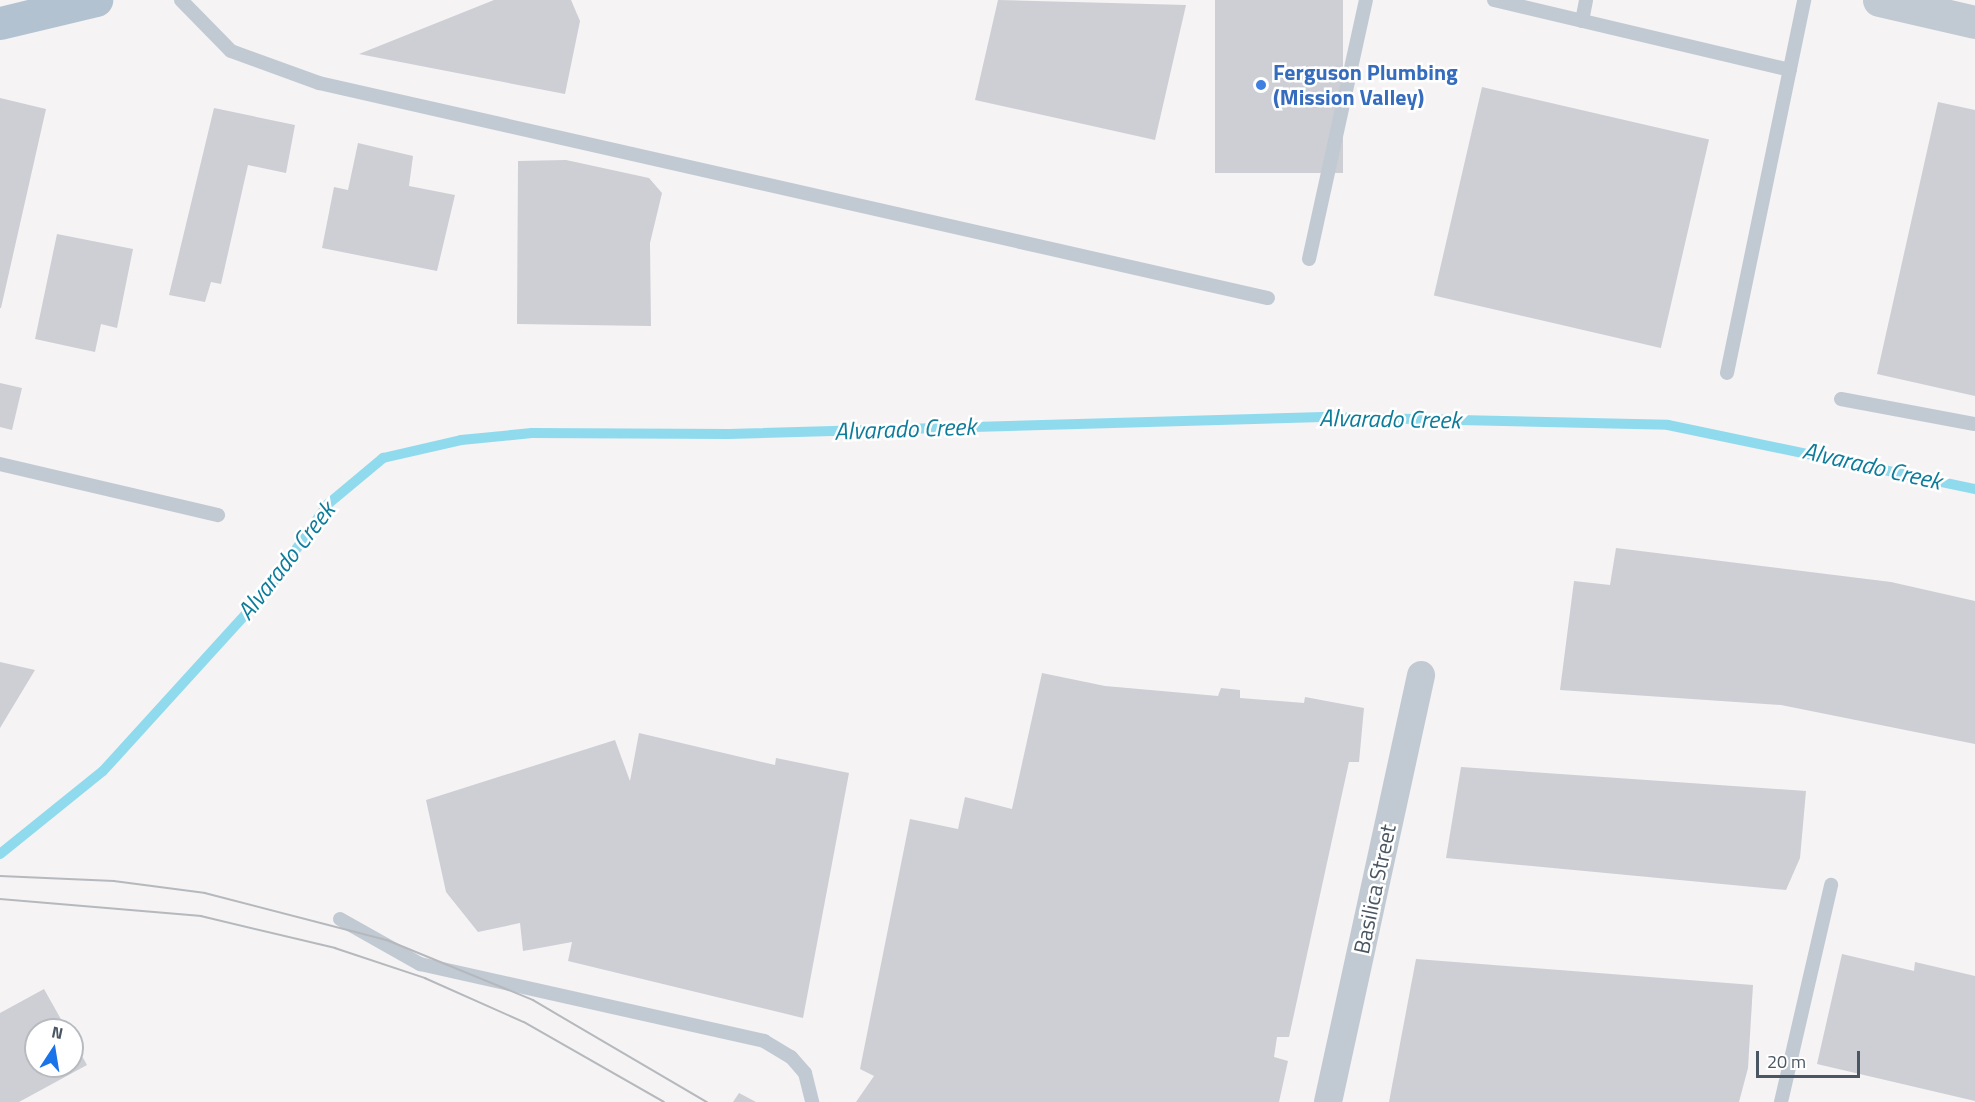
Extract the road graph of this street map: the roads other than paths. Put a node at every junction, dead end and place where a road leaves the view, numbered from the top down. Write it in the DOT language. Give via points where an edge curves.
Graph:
graph roads {
  1 [pos="96,0"];
  2 [pos="181,0"];
  3 [pos="1366,0"];
  4 [pos="1494,0"];
  5 [pos="1586,0"];
  6 [pos="1804,0"];
  7 [pos="1879,0"];
  8 [pos="1582,21"];
  9 [pos="1975,22"];
  10 [pos="0,23"];
  11 [pos="1790,70"];
  12 [pos="1309,259"];
  13 [pos="1268,298"];
  14 [pos="1727,373"];
  15 [pos="1841,399"];
  16 [pos="1975,424"];
  17 [pos="0,464"];
  18 [pos="218,515"];
  19 [pos="1421,675"];
  20 [pos="1831,885"];
  21 [pos="340,919"];
  22 [pos="812,1102"];
  23 [pos="1328,1102"];
  24 [pos="1781,1102"];
  1 -- 10 [label="main road"];
  2 -- 13 [label="lane" via="231,51 319,83"];
  3 -- 12 [label="lane"];
  4 -- 8 [label="lane"];
  5 -- 8 [label="lane"];
  6 -- 11 [label="lane"];
  7 -- 9 [label="street"];
  8 -- 11 [label="lane"];
  11 -- 14 [label="lane"];
  15 -- 16 [label="lane"];
  17 -- 18 [label="lane"];
  19 -- 23 [label="street, Basilica Street"];
  20 -- 24 [label="lane"];
  21 -- 22 [label="lane" via="420,964 764,1041 791,1057 805,1073"];
}
